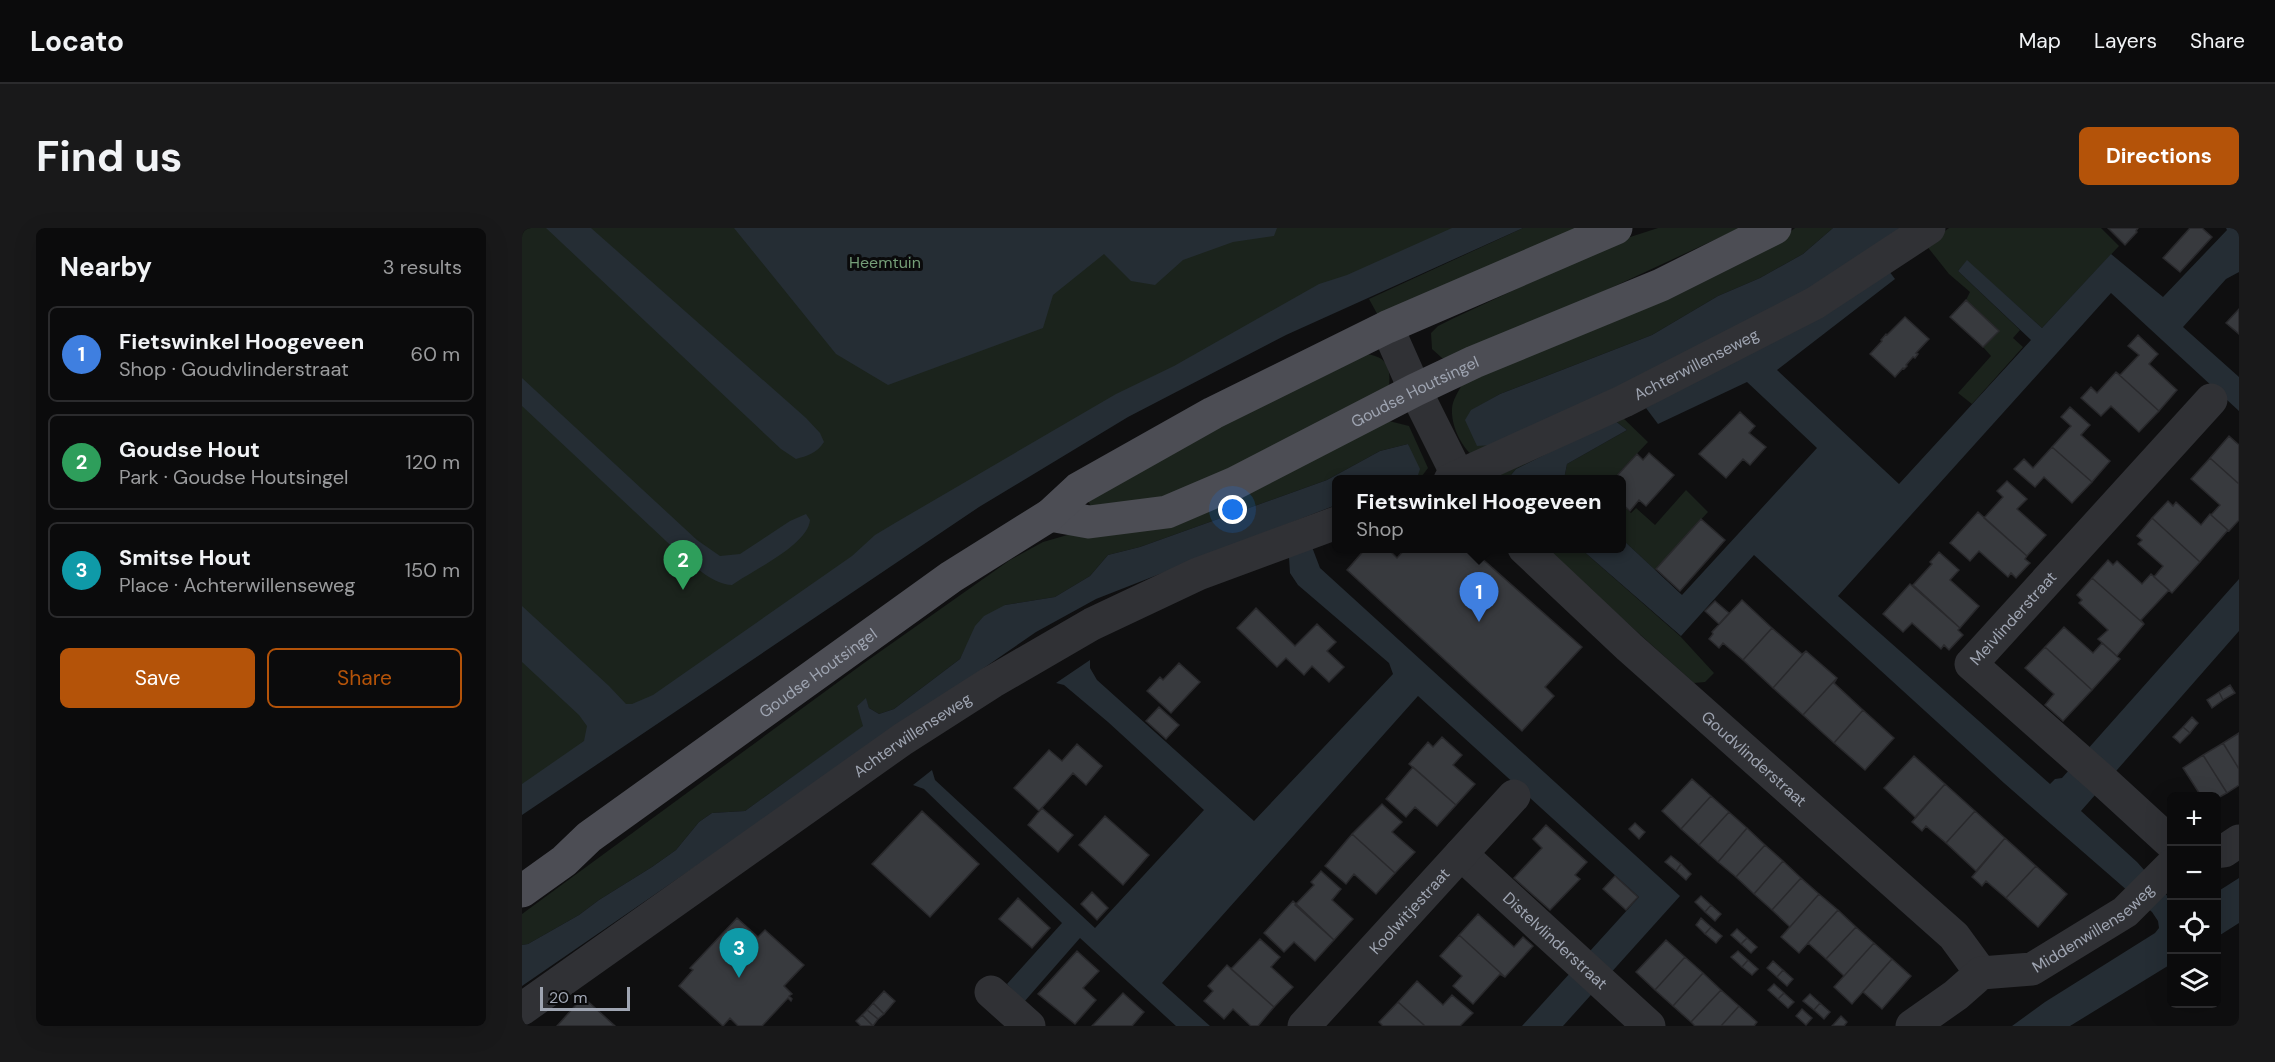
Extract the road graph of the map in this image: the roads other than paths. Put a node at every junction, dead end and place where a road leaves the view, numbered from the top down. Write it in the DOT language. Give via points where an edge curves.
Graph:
graph roads {
  1 [pos="1616,228"];
  2 [pos="1775,228"];
  3 [pos="1929,228"];
  4 [pos="1387,327"];
  5 [pos="1415,390"];
  6 [pos="2211,400"];
  7 [pos="1454,475"];
  8 [pos="1465,475"];
  9 [pos="1050,515"];
  10 [pos="1332,525"];
  11 [pos="1528,553"];
  12 [pos="1514,796"];
  13 [pos="589,837"];
  14 [pos="2167,839"];
  15 [pos="2239,842"];
  16 [pos="2221,851"];
  17 [pos="1461,854"];
  18 [pos="522,871"];
  19 [pos="2165,871"];
  20 [pos="522,891"];
  21 [pos="1982,973"];
  22 [pos="991,992"];
  23 [pos="522,1009"];
  24 [pos="1029,1026"];
  25 [pos="1304,1026"];
  26 [pos="1649,1026"];
  27 [pos="1912,1026"];
  1 -- 4 [label="main road, Goudse Houtsingel"];
  2 -- 5 [label="main road, Goudse Houtsingel" via="1661,285"];
  3 -- 8 [label="street, Achterwillenseweg" via="1815,303 1624,401"];
  4 -- 5 [label="street"];
  4 -- 9 [label="main road, Goudse Houtsingel" via="1213,413 1078,489"];
  5 -- 7 [label="street"];
  5 -- 9 [label="main road, Goudse Houtsingel" via="1234,483 1167,512 1089,522"];
  6 -- 14 [label="street, Meivlinderstraat" via="1971,664"];
  9 -- 13 [label="main road, Goudse Houtsingel" via="951,577"];
  10 -- 23 [label="street, Achterwillenseweg" via="1198,574 1092,624 992,682 903,739"];
  11 -- 21 [label="street, Goudvlinderstraat" via="1954,936"];
  12 -- 17 [label="street, Koolwitjestraat"];
  13 -- 18 [label="main road, Goudse Houtsingel" via="553,851"];
  13 -- 20 [label="main road, Goudse Houtsingel"];
  15 -- 16 [label="street"];
  17 -- 25 [label="street, Koolwitjestraat"];
  17 -- 26 [label="street, Distelvlinderstraat"];
  19 -- 21 [label="street, Middenwillenseweg" via="2125,912 2032,969"];
  21 -- 27 [label="street"];
  22 -- 24 [label="street"];
}
